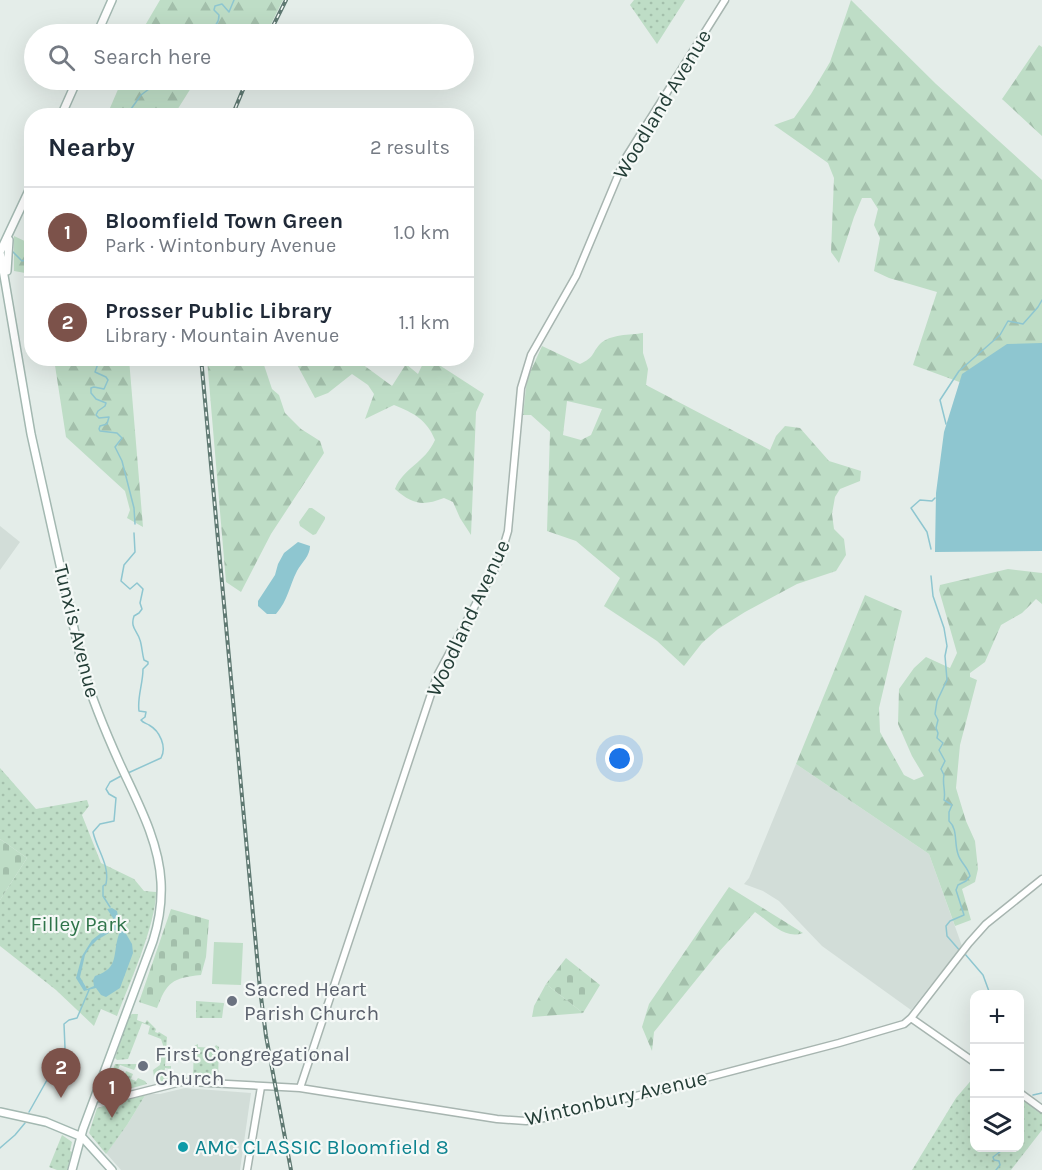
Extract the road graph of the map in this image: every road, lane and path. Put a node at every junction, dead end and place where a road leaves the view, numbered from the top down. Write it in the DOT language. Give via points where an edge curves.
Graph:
graph roads {
  1 [pos="112,0"];
  2 [pos="725,0"];
  3 [pos="101,24"];
  4 [pos="73,90"];
  5 [pos="65,108"];
  6 [pos="24,203"];
  7 [pos="9,238"];
  8 [pos="0,252"];
  9 [pos="6,292"];
  10 [pos="1042,879"];
  11 [pos="911,1018"];
  12 [pos="970,1059"];
  13 [pos="261,1087"];
  14 [pos="300,1088"];
  15 [pos="1024,1096"];
  16 [pos="95,1098"];
  17 [pos="1042,1109"];
  18 [pos="0,1112"];
  19 [pos="82,1137"];
  20 [pos="72,1170"];
  21 [pos="112,1170"];
  22 [pos="248,1170"];
  1 -- 3 [label="main road"];
  2 -- 14 [label="street, Woodland Avenue" via="625,159 576,276 531,355 521,388 505,546 437,676"];
  4 -- 5 [label="main road"];
  6 -- 7 [label="main road, Tunxis Avenue"];
  7 -- 8 [label="main road, Tunxis Avenue"];
  7 -- 9 [label="main road"];
  8 -- 9 [label="main road, Tunxis Avenue"];
  9 -- 16 [label="main road, Tunxis Avenue" via="31,434 83,669 159,864 161,898 153,941"];
  10 -- 11 [label="street" via="986,924"];
  11 -- 12 [label="street"];
  11 -- 14 [label="street, Wintonbury Avenue" via="904,1024 839,1043 526,1121"];
  13 -- 14 [label="street, Wintonbury Avenue"];
  13 -- 16 [label="street, Wintonbury Avenue" via="181,1082 114,1099"];
  13 -- 22 [label="street"];
  15 -- 17 [label="street"];
  16 -- 19 [label="main road, Tunxis Avenue"];
  18 -- 19 [label="main road" via="46,1122"];
  19 -- 20 [label="main road, Tunxis Avenue"];
  19 -- 21 [label="main road"];
}
